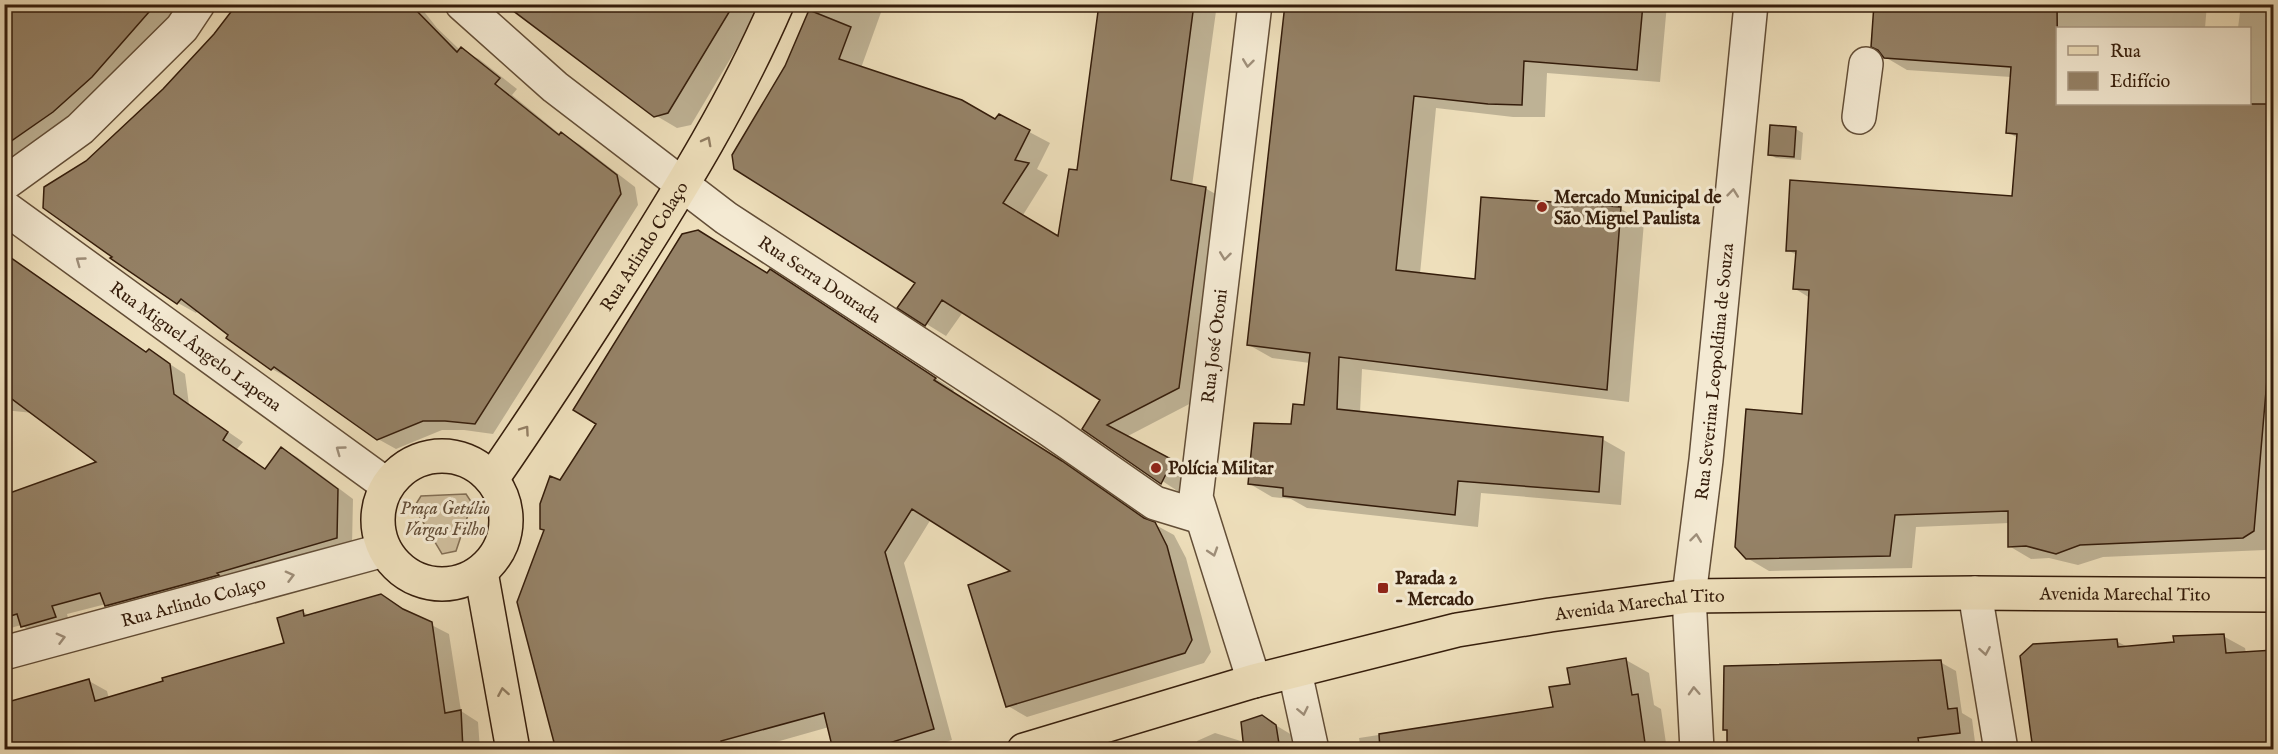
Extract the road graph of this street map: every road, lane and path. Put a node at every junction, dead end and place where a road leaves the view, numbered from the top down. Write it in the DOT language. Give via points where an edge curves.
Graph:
graph roads {
  1 [pos="198,4"];
  2 [pos="462,4"];
  3 [pos="777,4"];
  4 [pos="1255,4"];
  5 [pos="1751,4"];
  6 [pos="1866,64"];
  7 [pos="1859,117"];
  8 [pos="4,184"];
  9 [pos="683,186"];
  10 [pos="4,207"];
  11 [pos="492,479"];
  12 [pos="387,484"];
  13 [pos="1201,517"];
  14 [pos="384,550"];
  15 [pos="481,572"];
  16 [pos="1975,593"];
  17 [pos="2274,595"];
  18 [pos="1689,596"];
  19 [pos="4,653"];
  20 [pos="1295,672"];
  21 [pos="1254,681"];
  22 [pos="513,750"];
  23 [pos="1024,750"];
  24 [pos="1312,750"];
  25 [pos="1697,750"];
  26 [pos="2001,750"];
  1 -- 8 [label="street" via="182,28 80,129"];
  2 -- 9 [label="street, Rua Serra Dourada" via="555,87"];
  9 -- 3 [label="main road, Rua Arlindo Colaço, one-way" via="760,44"];
  4 -- 13 [label="street, Rua José Otoni, one-way" via="1196,497"];
  18 -- 5 [label="street, Rua Severina Leopoldina de Souza, one-way"];
  6 -- 7 [label="street"];
  11 -- 9 [label="main road, Rua Arlindo Colaço, one-way"];
  9 -- 13 [label="street, Rua Serra Dourada" via="1155,503"];
  12 -- 10 [label="street, Rua Miguel Ângelo Lapena, one-way"];
  11 -- 12 [label="main road" via="468,460 438,455 409,464"];
  11 -- 15 [label="main road" via="504,502 506,527 499,552"];
  12 -- 14 [label="main road" via="378,506 377,529"];
  13 -- 21 [label="street, Rua José Otoni, one-way"];
  14 -- 15 [label="main road" via="402,572 428,583 456,584"];
  19 -- 14 [label="street, Rua Arlindo Colaço, one-way"];
  22 -- 15 [label="main road, one-way"];
  16 -- 17 [label="main road, Avenida Marechal Tito"];
  16 -- 18 [label="main road, Avenida Marechal Tito"];
  16 -- 26 [label="street, one-way"];
  18 -- 20 [label="main road, Avenida Marechal Tito" via="1457,630"];
  25 -- 18 [label="street, Rua Severina Leopoldina de Souza, one-way"];
  20 -- 21 [label="main road, Avenida Marechal Tito"];
  20 -- 24 [label="street, one-way"];
  21 -- 23 [label="main road, Avenida Marechal Tito"];
}
